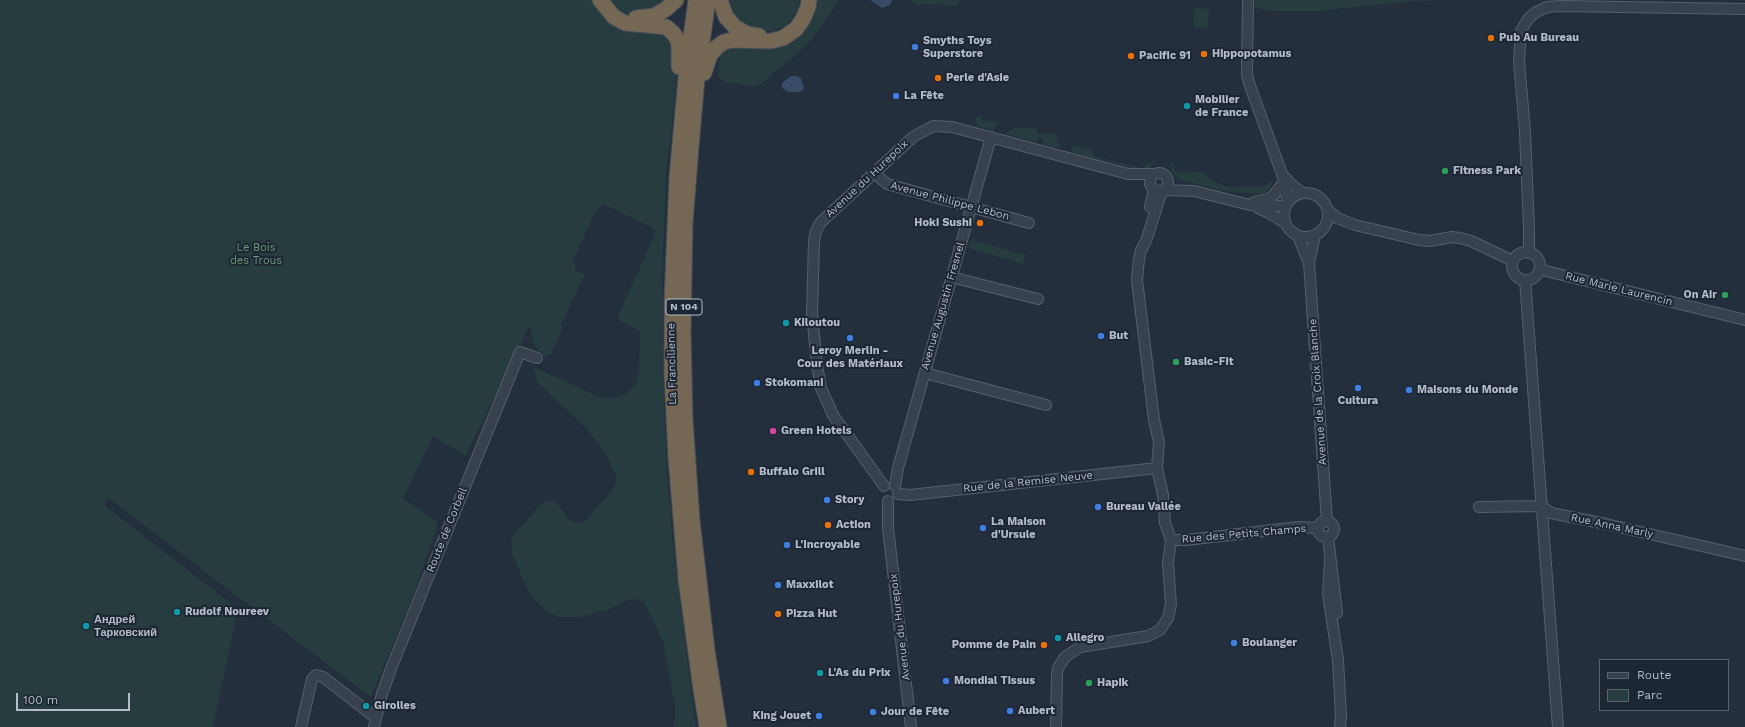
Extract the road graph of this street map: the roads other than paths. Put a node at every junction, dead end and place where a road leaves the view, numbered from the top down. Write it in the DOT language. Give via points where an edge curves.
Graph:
graph roads {
  1 [pos="600,0"];
  2 [pos="606,0"];
  3 [pos="676,0"];
  4 [pos="696,0"];
  5 [pos="708,0"];
  6 [pos="720,0"];
  7 [pos="805,0"];
  8 [pos="809,0"];
  9 [pos="1248,0"];
  10 [pos="1745,9"];
  11 [pos="695,93"];
  12 [pos="681,126"];
  13 [pos="991,137"];
  14 [pos="874,173"];
  15 [pos="1128,174"];
  16 [pos="1154,174"];
  17 [pos="1167,177"];
  18 [pos="1283,178"];
  19 [pos="1157,189"];
  20 [pos="1194,191"];
  21 [pos="1303,193"];
  22 [pos="1247,204"];
  23 [pos="1287,204"];
  24 [pos="971,207"];
  25 [pos="1327,209"];
  26 [pos="1029,223"];
  27 [pos="1285,224"];
  28 [pos="1355,225"];
  29 [pos="1324,227"];
  30 [pos="1316,235"];
  31 [pos="1298,236"];
  32 [pos="1529,253"];
  33 [pos="1513,261"];
  34 [pos="1309,263"];
  35 [pos="1540,269"];
  36 [pos="951,277"];
  37 [pos="1525,280"];
  38 [pos="1038,299"];
  39 [pos="1745,320"];
  40 [pos="537,358"];
  41 [pos="924,373"];
  42 [pos="1046,406"];
  43 [pos="1157,468"];
  44 [pos="892,489"];
  45 [pos="1542,506"];
  46 [pos="1479,507"];
  47 [pos="1327,521"];
  48 [pos="1318,528"];
  49 [pos="1328,537"];
  50 [pos="1171,540"];
  51 [pos="1745,556"];
  52 [pos="701,690"];
  53 [pos="375,723"];
  54 [pos="301,727"];
  55 [pos="701,727"];
  56 [pos="707,727"];
  57 [pos="719,727"];
  58 [pos="912,727"];
  59 [pos="1056,727"];
  60 [pos="1340,727"];
  61 [pos="1558,727"];
  1 -- 12 [label="highway" via="614,17 625,23 666,27 678,40 675,113"];
  2 -- 3 [label="highway" via="623,16 636,18 654,16"];
  4 -- 12 [label="highway, La Francilienne / N 104"];
  5 -- 11 [label="highway, La Francilienne / N 104"];
  6 -- 7 [label="highway" via="726,17 735,27 747,34 758,36 783,32 792,26 800,17"];
  8 -- 11 [label="highway" via="803,19 796,29 783,38 758,42 732,40 717,47 710,55 703,82"];
  9 -- 18 [label="street" via="1247,74"];
  10 -- 32 [label="street" via="1560,6 1547,7 1528,19 1521,31 1519,61 1525,132"];
  11 -- 57 [label="highway, La Francilienne / N 104" via="685,223 685,419 698,578"];
  12 -- 52 [label="highway, La Francilienne / N 104" via="672,300 673,418 686,580"];
  13 -- 14 [label="street, Avenue du Hurepoix" via="946,126 933,126 913,137"];
  13 -- 15 [label="street, Avenue du Hurepoix"];
  13 -- 24 [label="street, Avenue Augustin Fresnel"];
  14 -- 24 [label="street, Avenue Philippe Lebon" via="887,184"];
  14 -- 44 [label="street, Avenue du Hurepoix" via="832,211 816,231 812,314 824,398 875,476"];
  15 -- 16 [label="street, Avenue du Hurepoix"];
  15 -- 19 [label="street, Avenue du Hurepoix"];
  16 -- 17 [label="street" via="1161,172"];
  16 -- 19 [label="street" via="1150,180"];
  17 -- 19 [label="street" via="1168,184"];
  17 -- 20 [label="street, Avenue du Hurepoix"];
  18 -- 21 [label="street"];
  18 -- 22 [label="street" via="1274,195"];
  18 -- 23 [label="street"];
  19 -- 20 [label="street, Avenue du Hurepoix"];
  19 -- 43 [label="street, Rue des Petits Champs" via="1141,240 1137,270 1154,420 1159,442"];
  20 -- 22 [label="street, Avenue du Hurepoix"];
  21 -- 23 [label="street" via="1297,194"];
  21 -- 25 [label="street" via="1321,199"];
  22 -- 23 [label="street, Avenue du Hurepoix"];
  22 -- 27 [label="street, Avenue du Hurepoix" via="1269,213"];
  23 -- 27 [label="street" via="1284,212"];
  24 -- 26 [label="street, Avenue Philippe Lebon"];
  24 -- 36 [label="street, Avenue Augustin Fresnel"];
  25 -- 28 [label="street" via="1337,218"];
  25 -- 29 [label="street" via="1328,216"];
  27 -- 31 [label="street"];
  28 -- 29 [label="street"];
  28 -- 33 [label="street" via="1430,242 1452,237 1460,238"];
  29 -- 30 [label="street"];
  30 -- 31 [label="street"];
  30 -- 34 [label="street, Avenue de la Croix Blanche"];
  31 -- 34 [label="street, Avenue de la Croix Blanche"];
  32 -- 33 [label="street" via="1518,255"];
  32 -- 35 [label="street" via="1538,259"];
  33 -- 37 [label="street" via="1515,274"];
  34 -- 47 [label="street, Avenue de la Croix Blanche"];
  35 -- 37 [label="street" via="1534,278"];
  35 -- 39 [label="street, Rue Marie Laurencin"];
  36 -- 38 [label="street"];
  36 -- 41 [label="street, Avenue Augustin Fresnel"];
  37 -- 45 [label="street"];
  40 -- 53 [label="street, Route de Corbeil" via="520,352 392,666"];
  41 -- 42 [label="street"];
  41 -- 44 [label="street, Avenue Augustin Fresnel"];
  43 -- 44 [label="street, Rue de la Remise Neuve" via="910,495"];
  43 -- 50 [label="street, Rue des Petits Champs" via="1163,495 1165,523"];
  44 -- 58 [label="street, Avenue du Hurepoix" via="888,528"];
  45 -- 46 [label="street, Rue Anna Marly"];
  45 -- 51 [label="street, Rue Anna Marly" via="1551,513"];
  45 -- 61 [label="street"];
  47 -- 48 [label="street" via="1322,522"];
  47 -- 49 [label="street, Avenue de la Croix Blanche" via="1332,523 1334,528 1334,533"];
  48 -- 49 [label="street" via="1321,536"];
  48 -- 50 [label="street, Rue des Petits Champs" via="1299,527"];
  49 -- 60 [label="street, Avenue de la Croix Blanche" via="1328,594 1338,660"];
  50 -- 59 [label="street" via="1168,563 1171,604 1168,618 1160,630 1148,636 1080,647 1065,657 1057,675"];
  52 -- 55 [label="highway" via="698,710"];
  52 -- 56 [label="highway, La Francilienne / N 104"];
  53 -- 54 [label="street" via="323,677 316,676 312,679"];
}
